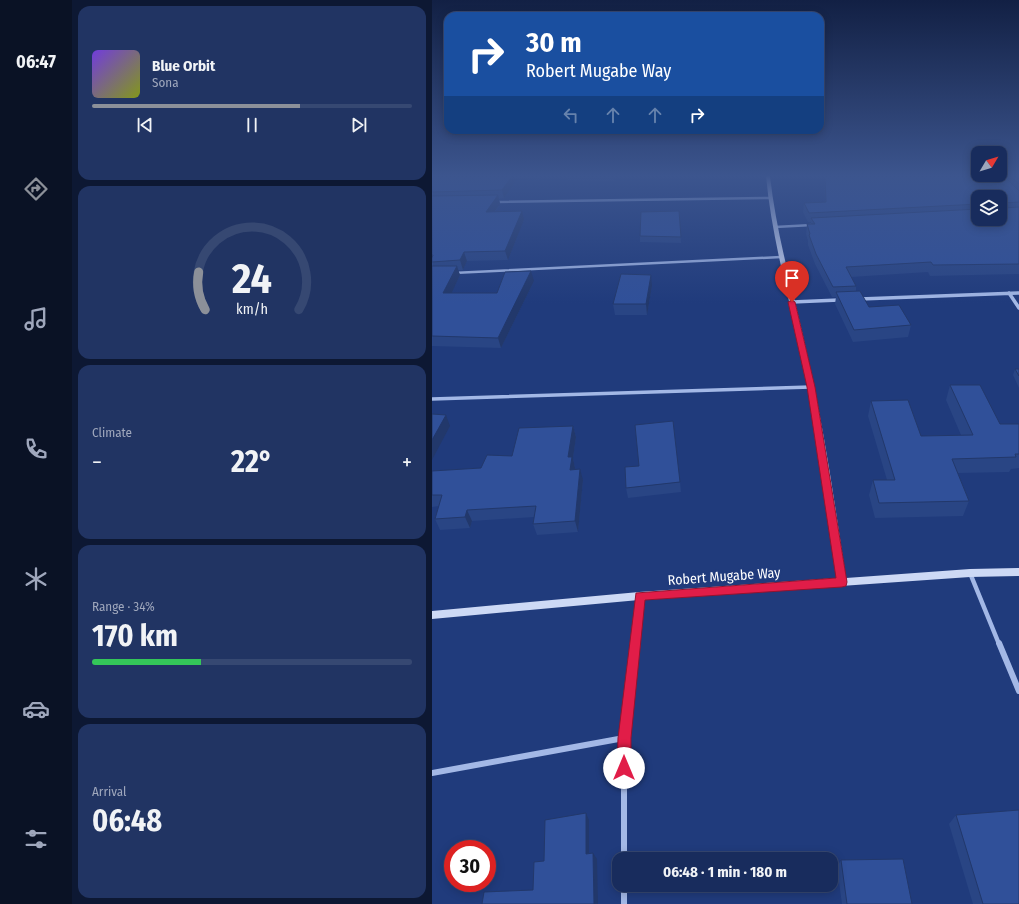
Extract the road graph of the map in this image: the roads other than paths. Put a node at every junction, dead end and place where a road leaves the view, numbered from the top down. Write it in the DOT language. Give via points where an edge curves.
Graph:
graph roads {
  1 [pos="773,218"];
  2 [pos="814,225"];
  3 [pos="775,228"];
  4 [pos="781,258"];
  5 [pos="448,273"];
  6 [pos="1009,293"];
  7 [pos="1019,293"];
  8 [pos="846,300"];
  9 [pos="854,300"];
  10 [pos="792,302"];
  11 [pos="1019,308"];
  12 [pos="811,387"];
  13 [pos="432,399"];
  14 [pos="1019,572"];
  15 [pos="970,574"];
  16 [pos="842,582"];
  17 [pos="640,596"];
  18 [pos="432,615"];
  19 [pos="1019,691"];
  20 [pos="624,738"];
  21 [pos="432,773"];
  22 [pos="624,852"];
  23 [pos="624,892"];
  24 [pos="624,904"];
  1 -- 3 [label="street"];
  2 -- 3 [label="street"];
  3 -- 4 [label="street"];
  4 -- 5 [label="street"];
  4 -- 10 [label="street"];
  6 -- 7 [label="street"];
  6 -- 9 [label="street"];
  6 -- 11 [label="street"];
  8 -- 10 [label="street"];
  10 -- 12 [label="street"];
  12 -- 13 [label="street"];
  12 -- 16 [label="street"];
  14 -- 15 [label="street, Robert Mugabe Way"];
  15 -- 16 [label="street, Robert Mugabe Way"];
  15 -- 19 [label="street"];
  16 -- 17 [label="street, Robert Mugabe Way"];
  17 -- 18 [label="street, Robert Mugabe Way"];
  17 -- 20 [label="street"];
  20 -- 21 [label="street"];
  20 -- 22 [label="street"];
  23 -- 24 [label="street"];
}
